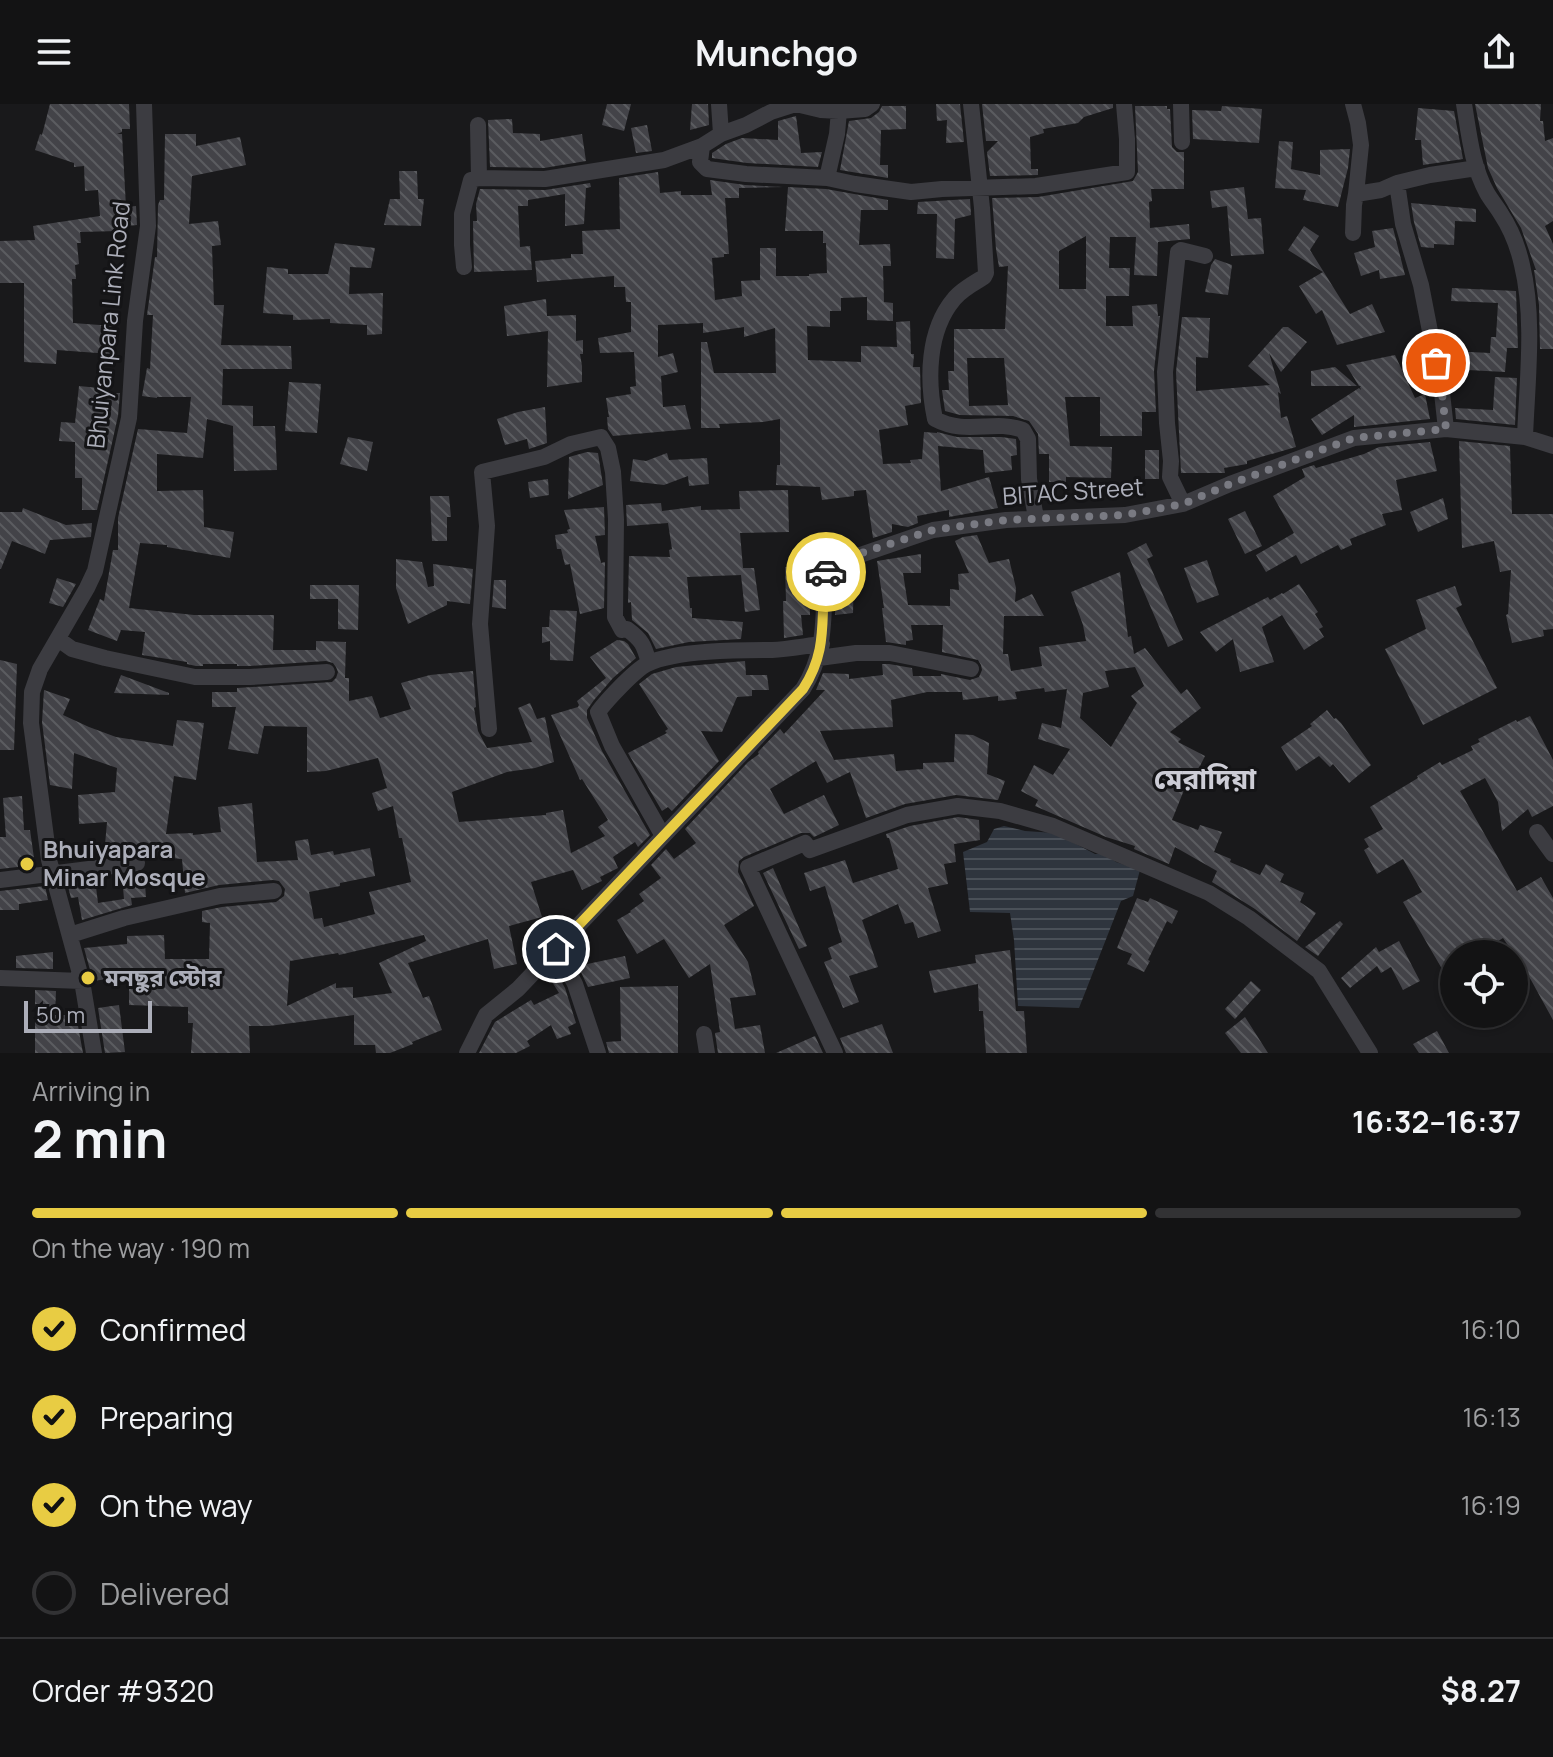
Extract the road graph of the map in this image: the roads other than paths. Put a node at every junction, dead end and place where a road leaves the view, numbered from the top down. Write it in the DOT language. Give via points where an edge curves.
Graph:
graph roads {
  1 [pos="144,104"];
  2 [pos="719,104"];
  3 [pos="872,104"];
  4 [pos="971,104"];
  5 [pos="1124,104"];
  6 [pos="1181,104"];
  7 [pos="1353,104"];
  8 [pos="1464,104"];
  9 [pos="839,111"];
  10 [pos="478,125"];
  11 [pos="721,134"];
  12 [pos="1182,142"];
  13 [pos="702,146"];
  14 [pos="1477,168"];
  15 [pos="479,178"];
  16 [pos="827,178"];
  17 [pos="1397,183"];
  18 [pos="980,187"];
  19 [pos="1356,194"];
  20 [pos="1353,233"];
  21 [pos="1205,256"];
  22 [pos="464,267"];
  23 [pos="1446,429"];
  24 [pos="1525,437"];
  25 [pos="1553,446"];
  26 [pos="1183,504"];
  27 [pos="1036,518"];
  28 [pos="58,639"];
  29 [pos="820,651"];
  30 [pos="649,663"];
  31 [pos="971,669"];
  32 [pos="327,672"];
  33 [pos="489,729"];
  34 [pos="1537,832"];
  35 [pos="663,836"];
  36 [pos="1553,854"];
  37 [pos="137,863"];
  38 [pos="53,873"];
  39 [pos="0,880"];
  40 [pos="274,891"];
  41 [pos="70,935"];
  42 [pos="556,949"];
  43 [pos="0,978"];
  44 [pos="82,981"];
  45 [pos="704,1034"];
  46 [pos="94,1053"];
  47 [pos="467,1053"];
  48 [pos="598,1053"];
  49 [pos="707,1053"];
  50 [pos="835,1053"];
  51 [pos="1370,1053"];
  1 -- 28 [label="street, Bhuiyanpara Link Road" via="148,226 129,418 95,571"];
  2 -- 11 [label="street"];
  3 -- 9 [label="street"];
  4 -- 18 [label="street"];
  5 -- 18 [label="street" via="1127,172 1036,186"];
  6 -- 12 [label="street"];
  7 -- 19 [label="street" via="1361,145"];
  8 -- 14 [label="street"];
  9 -- 11 [label="street" via="796,104"];
  9 -- 16 [label="street"];
  10 -- 15 [label="street"];
  11 -- 13 [label="street"];
  13 -- 15 [label="street" via="664,160 545,179"];
  13 -- 16 [label="street" via="700,162 707,169"];
  14 -- 17 [label="street"];
  14 -- 24 [label="street" via="1515,242 1529,299"];
  15 -- 22 [label="street" via="471,180 462,214"];
  16 -- 18 [label="street" via="911,192"];
  17 -- 19 [label="street"];
  17 -- 23 [label="street"];
  18 -- 27 [label="street" via="986,273 955,297 943,316 929,373 931,401 935,419 944,424 1023,430"];
  19 -- 20 [label="street"];
  21 -- 26 [label="street" via="1178,252 1168,335 1170,477"];
  23 -- 24 [label="street, BITAC Street"];
  23 -- 26 [label="street, BITAC Street" via="1354,438"];
  24 -- 25 [label="street, BITAC Street"];
  26 -- 27 [label="street, BITAC Street" via="1125,515"];
  27 -- 29 [label="street, BITAC Street" via="933,530 831,565 825,573"];
  28 -- 32 [label="street" via="72,649 195,677"];
  28 -- 38 [label="street, Bhuiyanpara Link Road" via="32,692 31,723"];
  29 -- 30 [label="street" via="746,649"];
  29 -- 31 [label="street" via="890,653"];
  29 -- 35 [label="street, BITAC Street" via="803,689"];
  30 -- 33 [label="street" via="639,638 622,630 615,617 613,472 601,437 482,472 487,526 480,624"];
  30 -- 35 [label="street" via="598,712"];
  34 -- 36 [label="street"];
  35 -- 42 [label="street, BITAC Street"];
  37 -- 38 [label="street"];
  38 -- 39 [label="street"];
  38 -- 41 [label="street, Bhuiyanpara Link Road"];
  40 -- 41 [label="street" via="220,896"];
  41 -- 44 [label="street, Bhuiyanpara Link Road"];
  42 -- 47 [label="street, BITAC Street" via="486,1015"];
  42 -- 48 [label="street" via="575,984"];
  43 -- 44 [label="street"];
  44 -- 46 [label="street, Bhuiyanpara Link Road"];
  45 -- 49 [label="street"];
  50 -- 51 [label="street" via="748,867 805,843 810,850 907,815 958,806 1053,826 1209,893 1319,971"];
}
